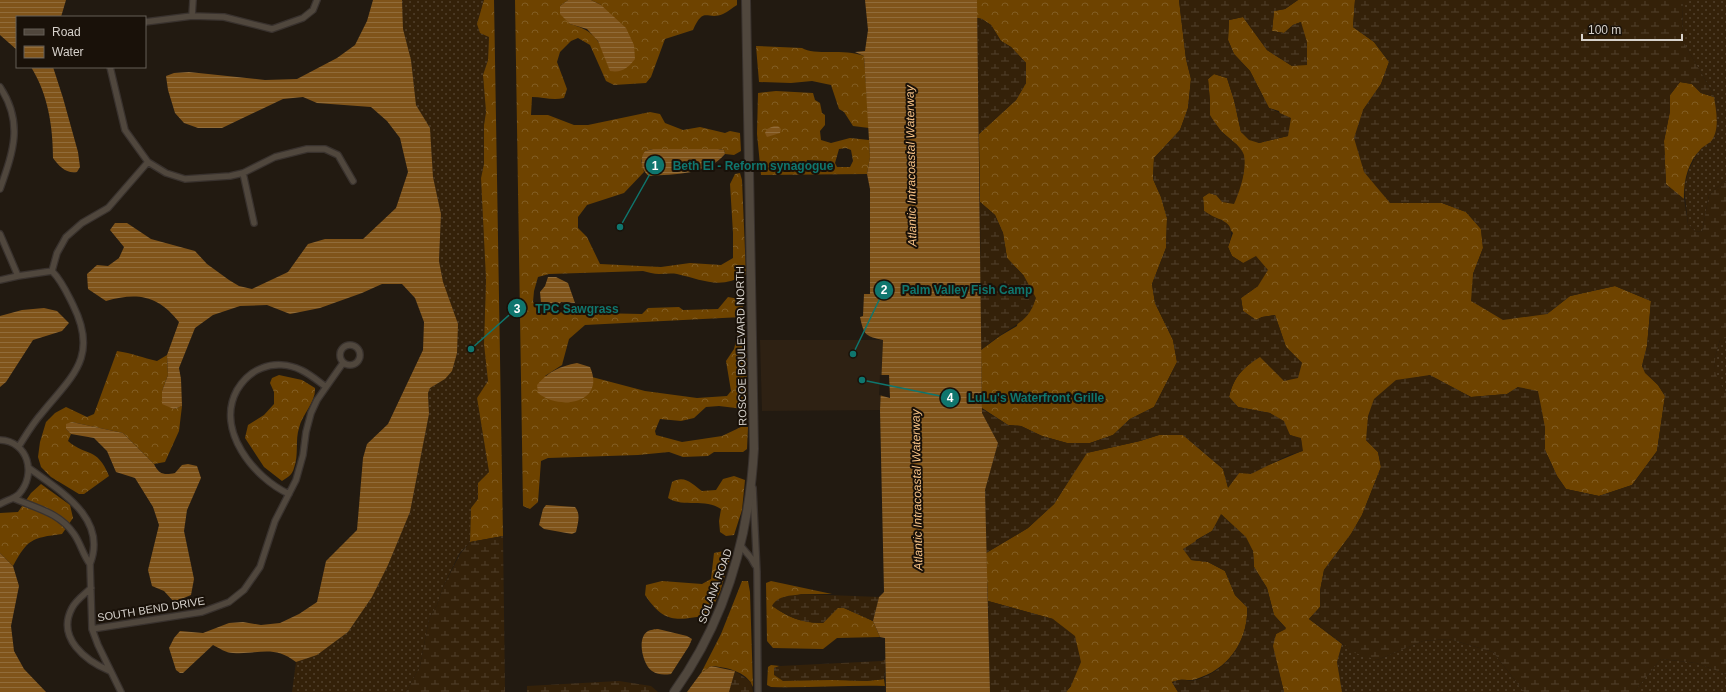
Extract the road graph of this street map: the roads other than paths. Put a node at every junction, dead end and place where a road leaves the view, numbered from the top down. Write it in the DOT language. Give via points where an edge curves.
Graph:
graph roads {
  1 [pos="193,0"];
  2 [pos="317,0"];
  3 [pos="746,0"];
  4 [pos="192,16"];
  5 [pos="146,22"];
  6 [pos="110,68"];
  7 [pos="0,87"];
  8 [pos="148,162"];
  9 [pos="243,173"];
  10 [pos="353,181"];
  11 [pos="0,189"];
  12 [pos="254,223"];
  13 [pos="0,234"];
  14 [pos="52,271"];
  15 [pos="18,276"];
  16 [pos="0,280"];
  17 [pos="344,362"];
  18 [pos="326,387"];
  19 [pos="0,440"];
  20 [pos="19,446"];
  21 [pos="29,468"];
  22 [pos="753,479"];
  23 [pos="289,494"];
  24 [pos="13,498"];
  25 [pos="1,503"];
  26 [pos="741,546"];
  27 [pos="90,564"];
  28 [pos="757,572"];
  29 [pos="91,588"];
  30 [pos="92,628"];
  31 [pos="110,670"];
  32 [pos="120,692"];
  33 [pos="674,692"];
  34 [pos="758,692"];
  1 -- 4 [label="street"];
  2 -- 4 [label="street" via="313,10 303,18 272,29 224,17"];
  3 -- 22 [label="street, ROSCOE BOULEVARD NORTH"];
  4 -- 5 [label="street"];
  6 -- 8 [label="street" via="125,130"];
  7 -- 11 [label="street" via="8,101 15,134 12,155"];
  8 -- 9 [label="street" via="166,173 185,179"];
  8 -- 14 [label="street" via="108,208 82,223 66,237 57,253"];
  9 -- 10 [label="street" via="280,155 318,148 338,155"];
  9 -- 12 [label="street"];
  13 -- 15 [label="street"];
  14 -- 15 [label="street"];
  14 -- 20 [label="street" via="78,314 83,330 82,351 79,364 70,380 41,414"];
  15 -- 16 [label="street"];
  17 -- 18 [label="street, SOUTH BEND DRIVE"];
  18 -- 23 [label="street, SOUTH BEND DRIVE" via="311,413 300,468"];
  18 -- 23 [label="street" via="300,370 290,366 274,365 252,374 244,380 235,394 231,409 232,426 244,454 258,473"];
  19 -- 20 [label="street" via="11,441"];
  20 -- 21 [label="street"];
  21 -- 24 [label="street" via="25,485"];
  21 -- 27 [label="street" via="84,512 94,542 94,554"];
  22 -- 26 [label="street, SOLANA ROAD"];
  22 -- 28 [label="street, ROSCOE BOULEVARD NORTH"];
  23 -- 30 [label="street, SOUTH BEND DRIVE" via="275,520 260,567 251,583 238,596 221,606 202,612"];
  24 -- 25 [label="street"];
  24 -- 27 [label="street" via="44,510 66,524"];
  26 -- 28 [label="street" via="751,558"];
  26 -- 33 [label="street, SOLANA ROAD" via="715,623 696,660"];
  27 -- 29 [label="street"];
  28 -- 34 [label="street, ROSCOE BOULEVARD NORTH"];
  29 -- 30 [label="street"];
  29 -- 31 [label="street" via="72,608 68,630 78,652 93,663"];
  30 -- 31 [label="street"];
  31 -- 32 [label="street"];
}
